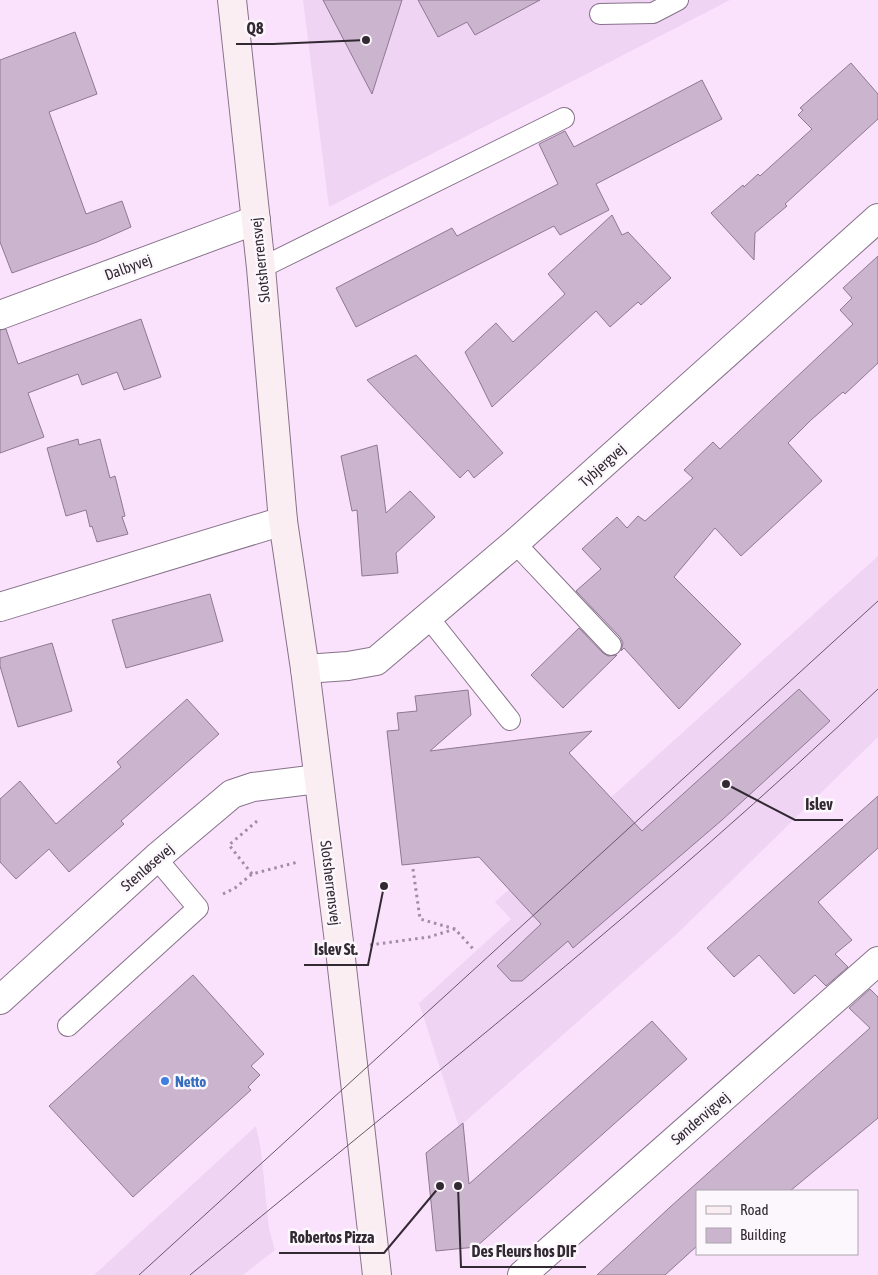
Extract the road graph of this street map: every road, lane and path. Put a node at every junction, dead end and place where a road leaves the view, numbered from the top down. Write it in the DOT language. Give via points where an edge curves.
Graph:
graph roads {
  1 [pos="232,0"];
  2 [pos="678,0"];
  3 [pos="600,14"];
  4 [pos="564,118"];
  5 [pos="878,218"];
  6 [pos="256,220"];
  7 [pos="261,268"];
  8 [pos="0,315"];
  9 [pos="283,521"];
  10 [pos="515,543"];
  11 [pos="0,607"];
  12 [pos="428,617"];
  13 [pos="611,645"];
  14 [pos="305,669"];
  15 [pos="510,720"];
  16 [pos="318,779"];
  17 [pos="257,821"];
  18 [pos="328,855"];
  19 [pos="156,858"];
  20 [pos="412,869"];
  21 [pos="252,874"];
  22 [pos="198,908"];
  23 [pos="456,929"];
  24 [pos="340,950"];
  25 [pos="475,951"];
  26 [pos="878,961"];
  27 [pos="0,1000"];
  28 [pos="68,1026"];
  29 [pos="377,1275"];
  30 [pos="522,1275"];
  1 -- 6 [label="street, Slotsherrensvej"];
  2 -- 3 [label="lane" via="653,13"];
  4 -- 7 [label="lane"];
  5 -- 10 [label="street, Tybjergvej"];
  6 -- 7 [label="street, Slotsherrensvej"];
  6 -- 8 [label="street, Dalbyvej"];
  7 -- 9 [label="street, Slotsherrensvej"];
  9 -- 11 [label="street"];
  9 -- 14 [label="street, Slotsherrensvej"];
  10 -- 12 [label="street, Tybjergvej"];
  10 -- 13 [label="lane"];
  12 -- 14 [label="street, Tybjergvej" via="376,661"];
  12 -- 15 [label="lane"];
  14 -- 16 [label="street, Slotsherrensvej"];
  16 -- 18 [label="street, Slotsherrensvej"];
  16 -- 19 [label="street, Stenløsevej" via="254,787 232,794"];
  17 -- 21 [label="path" via="228,845"];
  18 -- 21 [label="path"];
  18 -- 24 [label="street, Slotsherrensvej"];
  19 -- 22 [label="lane"];
  19 -- 27 [label="street, Stenløsevej"];
  20 -- 23 [label="path" via="420,919"];
  21 -- 22 [label="path"];
  22 -- 28 [label="lane"];
  23 -- 24 [label="path" via="429,937"];
  23 -- 25 [label="path"];
  24 -- 29 [label="street, Slotsherrensvej"];
  26 -- 30 [label="street, Søndervigvej"];
}
